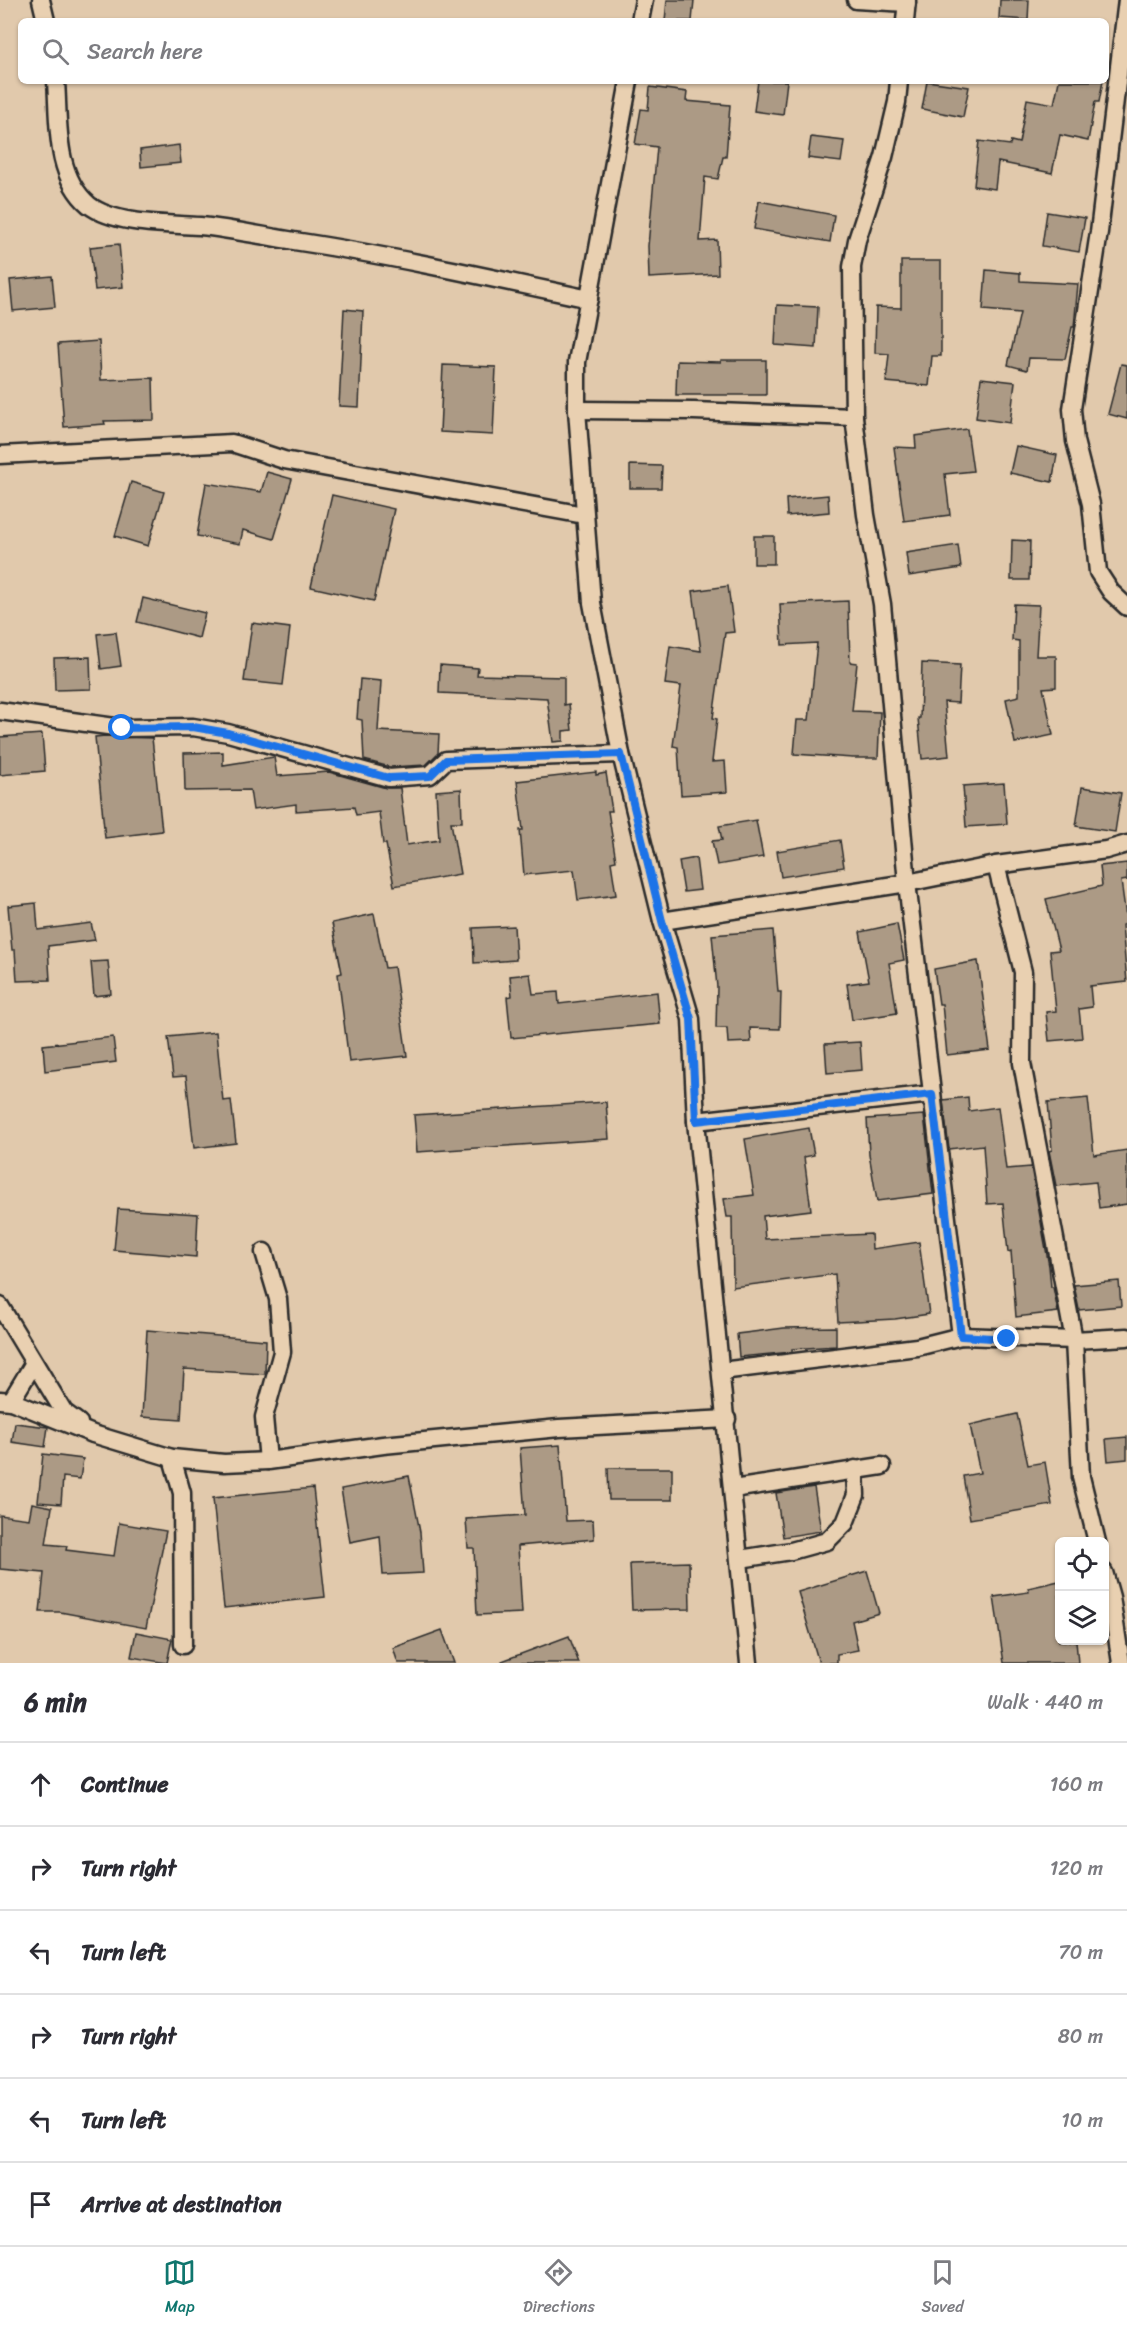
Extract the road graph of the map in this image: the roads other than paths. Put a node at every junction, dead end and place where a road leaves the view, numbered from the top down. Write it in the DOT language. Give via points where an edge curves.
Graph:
graph roads {
  1 [pos="41,0"];
  2 [pos="644,0"];
  3 [pos="856,0"];
  4 [pos="1127,0"];
  5 [pos="907,1"];
  6 [pos="45,18"];
  7 [pos="641,18"];
  8 [pos="905,18"];
  9 [pos="56,84"];
  10 [pos="628,84"];
  11 [pos="899,84"];
  12 [pos="589,299"];
  13 [pos="577,410"];
  14 [pos="854,417"];
  15 [pos="0,455"];
  16 [pos="584,515"];
  17 [pos="1127,607"];
  18 [pos="0,711"];
  19 [pos="621,754"];
  20 [pos="1127,844"];
  21 [pos="996,865"];
  22 [pos="907,883"];
  23 [pos="662,921"];
  24 [pos="932,1094"];
  25 [pos="696,1121"];
  26 [pos="264,1252"];
  27 [pos="0,1306"];
  28 [pos="961,1336"];
  29 [pos="1127,1337"];
  30 [pos="1074,1340"];
  31 [pos="34,1363"];
  32 [pos="722,1371"];
  33 [pos="5,1401"];
  34 [pos="727,1419"];
  35 [pos="89,1431"];
  36 [pos="172,1458"];
  37 [pos="268,1461"];
  38 [pos="882,1466"];
  39 [pos="855,1470"];
  40 [pos="733,1489"];
  41 [pos="1096,1537"];
  42 [pos="740,1559"];
  43 [pos="1109,1590"];
  44 [pos="183,1645"];
  45 [pos="749,1663"];
  46 [pos="1121,1663"];
  1 -- 6 [label="street"];
  2 -- 7 [label="street"];
  3 -- 5 [label="street"];
  4 -- 17 [label="street" via="1099,232 1072,409 1075,441 1091,504 1098,572"];
  5 -- 8 [label="street"];
  9 -- 12 [label="street" via="62,160 73,184 89,204 106,215 386,255"];
  10 -- 12 [label="street"];
  11 -- 14 [label="street" via="884,157 852,267"];
  12 -- 13 [label="street" via="577,362"];
  13 -- 14 [label="street"];
  13 -- 16 [label="street"];
  14 -- 22 [label="street" via="882,604"];
  15 -- 16 [label="street" via="232,443 284,460"];
  16 -- 19 [label="street" via="592,603"];
  18 -- 19 [label="street" via="122,728 193,727 228,733 389,778 430,776 446,760"];
  19 -- 23 [label="street"];
  20 -- 21 [label="street"];
  21 -- 22 [label="street"];
  21 -- 30 [label="street" via="1023,972 1022,1063"];
  22 -- 23 [label="street"];
  22 -- 24 [label="street"];
  23 -- 25 [label="street" via="691,1019"];
  24 -- 25 [label="street"];
  24 -- 28 [label="street"];
  25 -- 32 [label="street"];
  26 -- 37 [label="street" via="278,1299 282,1352 264,1417"];
  27 -- 31 [label="street"];
  28 -- 30 [label="street"];
  28 -- 32 [label="street" via="917,1347"];
  29 -- 30 [label="street"];
  30 -- 41 [label="street" via="1081,1477"];
  31 -- 33 [label="street"];
  31 -- 35 [label="street" via="64,1412"];
  32 -- 34 [label="street"];
  33 -- 35 [label="street"];
  34 -- 37 [label="street" via="548,1429"];
  34 -- 40 [label="street"];
  35 -- 36 [label="street"];
  36 -- 37 [label="street"];
  36 -- 44 [label="street" via="182,1493"];
  38 -- 39 [label="street"];
  39 -- 40 [label="street"];
  39 -- 42 [label="street" via="856,1495 845,1523 827,1541"];
  40 -- 42 [label="street"];
  42 -- 45 [label="street"];
  43 -- 46 [label="street"];
}
